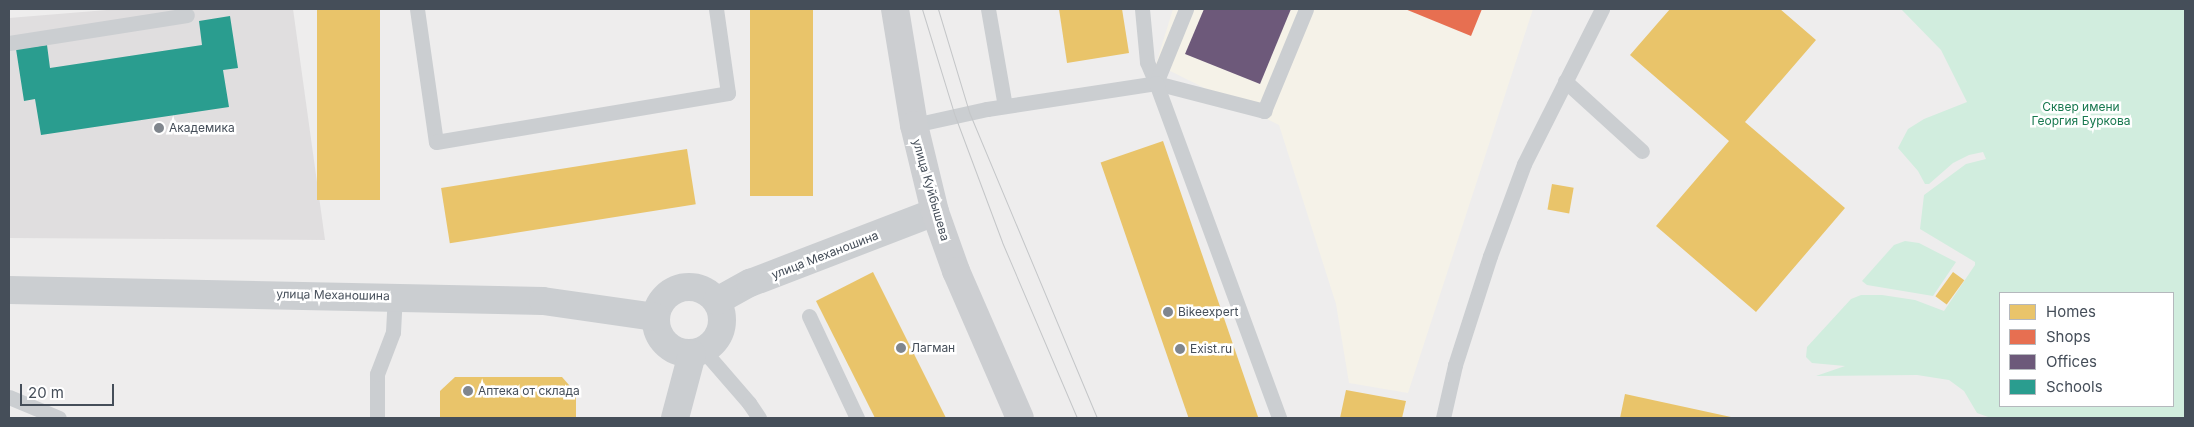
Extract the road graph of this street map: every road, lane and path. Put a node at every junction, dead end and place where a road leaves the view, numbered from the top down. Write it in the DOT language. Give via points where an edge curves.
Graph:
graph roads {
  1 [pos="417,9"];
  2 [pos="716,9"];
  3 [pos="896,9"];
  4 [pos="988,9"];
  5 [pos="1142,9"];
  6 [pos="1186,9"];
  7 [pos="1306,9"];
  8 [pos="1602,9"];
  9 [pos="187,15"];
  10 [pos="9,43"];
  11 [pos="1565,81"];
  12 [pos="1156,83"];
  13 [pos="1005,106"];
  14 [pos="914,124"];
  15 [pos="1642,151"];
  16 [pos="935,212"];
  17 [pos="9,290"];
  18 [pos="395,297"];
  19 [pos="717,301"];
  20 [pos="809,316"];
  21 [pos="656,318"];
  22 [pos="698,353"];
  23 [pos="9,397"];
  24 [pos="1012,416"];
  25 [pos="59,418"];
  26 [pos="377,418"];
  27 [pos="675,418"];
  28 [pos="759,418"];
  29 [pos="857,418"];
  30 [pos="1279,418"];
  31 [pos="1443,418"];
  1 -- 2 [label="lane" via="436,142 728,93"];
  3 -- 14 [label="main road, улица Куйбышева"];
  4 -- 13 [label="lane"];
  5 -- 12 [label="lane" via="1147,62"];
  6 -- 12 [label="lane"];
  7 -- 12 [label="lane" via="1264,111"];
  8 -- 11 [label="lane"];
  9 -- 10 [label="lane"];
  11 -- 15 [label="lane"];
  11 -- 31 [label="lane" via="1524,164 1490,256 1455,365"];
  12 -- 13 [label="lane"];
  12 -- 30 [label="lane"];
  13 -- 14 [label="lane"];
  14 -- 16 [label="main road, улица Куйбышева"];
  16 -- 19 [label="street, улица Механошина" via="750,283"];
  16 -- 24 [label="main road, улица Куйбышева"];
  17 -- 18 [label="street, улица Механошина"];
  18 -- 21 [label="street, улица Механошина" via="543,301"];
  18 -- 26 [label="lane" via="393,332 377,374"];
  19 -- 21 [label="street" via="698,288 675,290 659,306"];
  19 -- 22 [label="street" via="723,323 720,335"];
  20 -- 29 [label="lane"];
  21 -- 22 [label="street" via="657,329 670,348"];
  22 -- 27 [label="street"];
  22 -- 28 [label="lane" via="749,403"];
  23 -- 25 [label="lane"];
}
